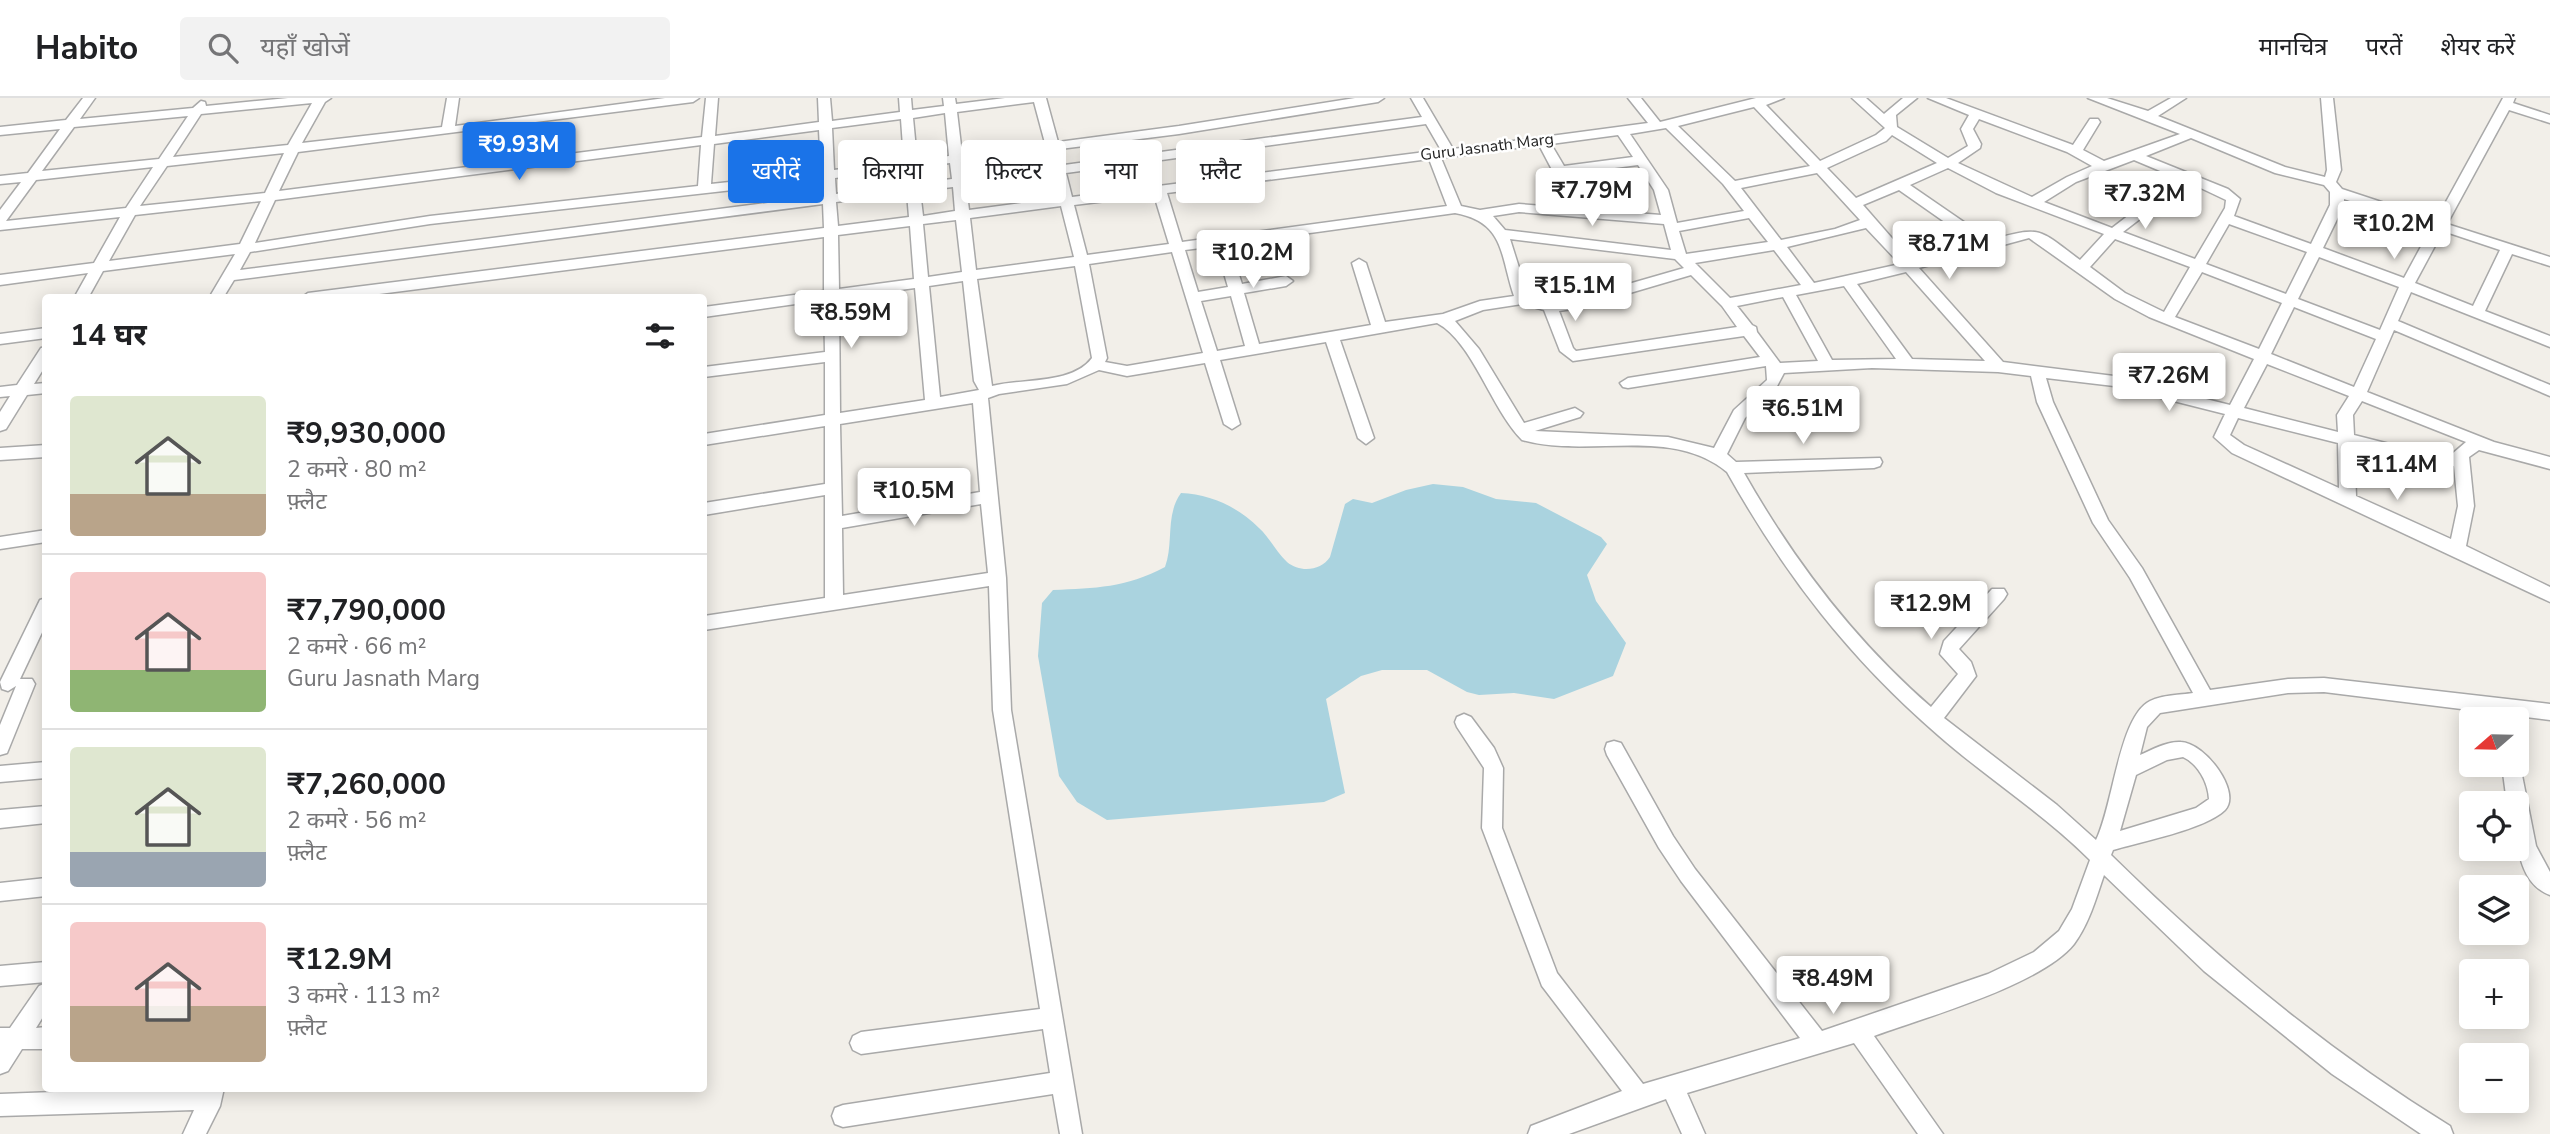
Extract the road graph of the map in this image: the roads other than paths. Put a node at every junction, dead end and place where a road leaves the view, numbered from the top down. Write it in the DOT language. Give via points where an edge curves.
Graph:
graph roads {
  1 [pos="89,98"];
  2 [pos="206,98"];
  3 [pos="323,98"];
  4 [pos="453,98"];
  5 [pos="693,98"];
  6 [pos="712,98"];
  7 [pos="824,98"];
  8 [pos="905,98"];
  9 [pos="1034,98"];
  10 [pos="1040,98"];
  11 [pos="1378,98"];
  12 [pos="1417,98"];
  13 [pos="1634,98"];
  14 [pos="1717,98"];
  15 [pos="1778,98"];
  16 [pos="1858,98"];
  17 [pos="1911,98"];
  18 [pos="1934,98"];
  19 [pos="2094,98"];
  20 [pos="2180,98"];
  21 [pos="2328,98"];
  22 [pos="676,99"];
  23 [pos="2507,101"];
  24 [pos="1756,102"];
  25 [pos="950,103"];
  26 [pos="1727,108"];
  27 [pos="198,110"];
  28 [pos="906,114"];
  29 [pos="1976,114"];
  30 [pos="2149,116"];
  31 [pos="2550,119"];
  32 [pos="1431,120"];
  33 [pos="2094,122"];
  34 [pos="71,124"];
  35 [pos="826,125"];
  36 [pos="1663,125"];
  37 [pos="1891,127"];
  38 [pos="448,130"];
  39 [pos="0,131"];
  40 [pos="1622,131"];
  41 [pos="2191,134"];
  42 [pos="908,140"];
  43 [pos="1052,140"];
  44 [pos="1543,140"];
  45 [pos="708,141"];
  46 [pos="1066,143"];
  47 [pos="293,148"];
  48 [pos="1448,151"];
  49 [pos="2076,151"];
  50 [pos="1433,153"];
  51 [pos="957,156"];
  52 [pos="961,156"];
  53 [pos="947,157"];
  54 [pos="2138,157"];
  55 [pos="1643,160"];
  56 [pos="165,161"];
  57 [pos="1947,164"];
  58 [pos="2101,165"];
  59 [pos="1817,168"];
  60 [pos="1066,171"];
  61 [pos="838,174"];
  62 [pos="829,175"];
  63 [pos="33,177"];
  64 [pos="2186,177"];
  65 [pos="0,180"];
  66 [pos="960,183"];
  67 [pos="947,184"];
  68 [pos="1731,186"];
  69 [pos="1901,186"];
  70 [pos="2333,187"];
  71 [pos="704,189"];
  72 [pos="1162,189"];
  73 [pos="1066,194"];
  74 [pos="269,195"];
  75 [pos="838,197"];
  76 [pos="830,198"];
  77 [pos="1080,199"];
  78 [pos="1162,199"];
  79 [pos="1068,201"];
  80 [pos="914,203"];
  81 [pos="2033,203"];
  82 [pos="1854,204"];
  83 [pos="1455,209"];
  84 [pos="130,212"];
  85 [pos="1753,213"];
  86 [pos="964,214"];
  87 [pos="1481,214"];
  88 [pos="2226,218"];
  89 [pos="916,219"];
  90 [pos="0,220"];
  91 [pos="1868,222"];
  92 [pos="1670,224"];
  93 [pos="0,226"];
  94 [pos="2440,226"];
  95 [pos="831,230"];
  96 [pos="1501,234"];
  97 [pos="2112,234"];
  98 [pos="1221,239"];
  99 [pos="1776,243"];
  100 [pos="1176,245"];
  101 [pos="1987,245"];
  102 [pos="244,249"];
  103 [pos="2507,249"];
  104 [pos="2314,251"];
  105 [pos="1081,258"];
  106 [pos="1684,262"];
  107 [pos="2550,262"];
  108 [pos="1359,263"];
  109 [pos="1911,266"];
  110 [pos="2196,266"];
  111 [pos="2082,267"];
  112 [pos="101,268"];
  113 [pos="228,275"];
  114 [pos="972,275"];
  115 [pos="0,280"];
  116 [pos="1286,281"];
  117 [pos="1847,281"];
  118 [pos="923,284"];
  119 [pos="2407,285"];
  120 [pos="1811,288"];
  121 [pos="1234,290"];
  122 [pos="1787,292"];
  123 [pos="84,294"];
  124 [pos="218,294"];
  125 [pos="339,294"];
  126 [pos="832,294"];
  127 [pos="1192,298"];
  128 [pos="1522,299"];
  129 [pos="2288,301"];
  130 [pos="1727,303"];
  131 [pos="1550,307"];
  132 [pos="707,312"];
  133 [pos="2476,313"];
  134 [pos="1445,319"];
  135 [pos="2167,319"];
  136 [pos="1379,328"];
  137 [pos="1751,330"];
  138 [pos="2388,330"];
  139 [pos="42,334"];
  140 [pos="1332,337"];
  141 [pos="0,339"];
  142 [pos="2550,342"];
  143 [pos="1254,350"];
  144 [pos="833,356"];
  145 [pos="2262,356"];
  146 [pos="1209,357"];
  147 [pos="42,358"];
  148 [pos="1774,364"];
  149 [pos="1827,364"];
  150 [pos="1097,365"];
  151 [pos="1908,365"];
  152 [pos="1997,368"];
  153 [pos="2037,371"];
  154 [pos="707,373"];
  155 [pos="1629,383"];
  156 [pos="42,388"];
  157 [pos="22,390"];
  158 [pos="2550,391"];
  159 [pos="0,392"];
  160 [pos="984,394"];
  161 [pos="2358,395"];
  162 [pos="933,404"];
  163 [pos="2234,412"];
  164 [pos="1574,413"];
  165 [pos="834,418"];
  166 [pos="1232,424"];
  167 [pos="0,425"];
  168 [pos="1521,430"];
  169 [pos="1366,438"];
  170 [pos="2346,438"];
  171 [pos="707,439"];
  172 [pos="2488,445"];
  173 [pos="42,451"];
  174 [pos="0,454"];
  175 [pos="1719,454"];
  176 [pos="2461,456"];
  177 [pos="1874,462"];
  178 [pos="2550,463"];
  179 [pos="1733,468"];
  180 [pos="834,488"];
  181 [pos="989,497"];
  182 [pos="2348,500"];
  183 [pos="707,509"];
  184 [pos="834,523"];
  185 [pos="42,537"];
  186 [pos="0,544"];
  187 [pos="2457,549"];
  188 [pos="996,578"];
  189 [pos="1998,594"];
  190 [pos="2550,595"];
  191 [pos="834,603"];
  192 [pos="42,617"];
  193 [pos="707,623"];
  194 [pos="20,684"];
  195 [pos="2204,698"];
  196 [pos="2469,707"];
  197 [pos="2529,712"];
  198 [pos="2550,712"];
  199 [pos="1932,719"];
  200 [pos="1464,722"];
  201 [pos="0,747"];
  202 [pos="1614,749"];
  203 [pos="42,770"];
  204 [pos="2128,770"];
  205 [pos="0,774"];
  206 [pos="2513,777"];
  207 [pos="42,814"];
  208 [pos="0,819"];
  209 [pos="2102,850"];
  210 [pos="2550,886"];
  211 [pos="42,887"];
  212 [pos="0,891"];
  213 [pos="42,972"];
  214 [pos="0,976"];
  215 [pos="42,998"];
  216 [pos="1051,1018"];
  217 [pos="1858,1031"];
  218 [pos="42,1038"];
  219 [pos="8,1039"];
  220 [pos="1817,1042"];
  221 [pos="861,1043"];
  222 [pos="0,1063"];
  223 [pos="1062,1082"];
  224 [pos="1672,1086"];
  225 [pos="213,1093"];
  226 [pos="1639,1096"];
  227 [pos="0,1105"];
  228 [pos="843,1116"];
  229 [pos="194,1134"];
  230 [pos="1070,1134"];
  231 [pos="1539,1134"];
  232 [pos="1694,1134"];
  233 [pos="1933,1134"];
  234 [pos="2442,1134"];
  1 -- 34 [label="street"];
  2 -- 27 [label="street"];
  3 -- 27 [label="street"];
  3 -- 47 [label="street"];
  4 -- 38 [label="street"];
  5 -- 22 [label="street"];
  6 -- 45 [label="street"];
  7 -- 35 [label="street"];
  8 -- 28 [label="street"];
  9 -- 25 [label="street"];
  10 -- 43 [label="street"];
  11 -- 46 [label="street" via="1286,115"];
  12 -- 32 [label="street"];
  13 -- 36 [label="street"];
  14 -- 26 [label="street"];
  15 -- 24 [label="street, Guru Jasnath Marg"];
  16 -- 37 [label="street"];
  17 -- 37 [label="street" via="1890,114"];
  18 -- 29 [label="street"];
  19 -- 30 [label="street"];
  20 -- 30 [label="street"];
  21 -- 70 [label="street"];
  22 -- 38 [label="street"];
  23 -- 31 [label="street"];
  23 -- 94 [label="street"];
  24 -- 26 [label="street, Guru Jasnath Marg"];
  24 -- 59 [label="street"];
  25 -- 28 [label="street"];
  25 -- 51 [label="street"];
  26 -- 36 [label="street, Guru Jasnath Marg"];
  27 -- 34 [label="street"];
  27 -- 56 [label="street"];
  28 -- 35 [label="street"];
  28 -- 42 [label="street"];
  29 -- 49 [label="street"];
  29 -- 57 [label="street" via="1967,129 1974,148"];
  30 -- 41 [label="street"];
  32 -- 48 [label="street"];
  32 -- 60 [label="street"];
  33 -- 49 [label="street"];
  34 -- 39 [label="street"];
  34 -- 63 [label="street"];
  35 -- 45 [label="street"];
  35 -- 62 [label="street"];
  36 -- 40 [label="street, Guru Jasnath Marg"];
  36 -- 68 [label="street"];
  37 -- 57 [label="street"];
  37 -- 59 [label="street" via="1881,138"];
  38 -- 47 [label="street"];
  40 -- 44 [label="street, Guru Jasnath Marg"];
  40 -- 55 [label="street"];
  41 -- 54 [label="street"];
  41 -- 70 [label="street"];
  44 -- 48 [label="street, Guru Jasnath Marg"];
  44 -- 55 [label="street" via="1563,177"];
  45 -- 71 [label="street"];
  45 -- 74 [label="street"];
  47 -- 56 [label="street"];
  47 -- 74 [label="street"];
  48 -- 50 [label="street, Guru Jasnath Marg"];
  49 -- 58 [label="street"];
  50 -- 72 [label="street, Guru Jasnath Marg"];
  50 -- 83 [label="street"];
  51 -- 52 [label="street"];
  51 -- 53 [label="street"];
  51 -- 66 [label="street"];
  54 -- 58 [label="street"];
  54 -- 64 [label="street"];
  55 -- 92 [label="street" via="1661,190"];
  56 -- 63 [label="street"];
  56 -- 84 [label="street"];
  57 -- 69 [label="street"];
  57 -- 81 [label="street"];
  58 -- 81 [label="street" via="2073,176"];
  59 -- 68 [label="street"];
  59 -- 82 [label="street"];
  61 -- 62 [label="street"];
  62 -- 71 [label="street"];
  62 -- 76 [label="street"];
  63 -- 65 [label="street"];
  63 -- 90 [label="street"];
  64 -- 88 [label="street" via="2230,195 2234,204"];
  64 -- 97 [label="street"];
  66 -- 67 [label="street"];
  66 -- 86 [label="street"];
  68 -- 85 [label="street"];
  69 -- 82 [label="street"];
  69 -- 101 [label="street"];
  70 -- 94 [label="street"];
  70 -- 104 [label="street" via="2337,205"];
  71 -- 102 [label="street" via="430,220"];
  73 -- 79 [label="street"];
  74 -- 84 [label="street"];
  74 -- 102 [label="street"];
  75 -- 76 [label="street"];
  76 -- 95 [label="street"];
  76 -- 113 [label="street"];
  77 -- 79 [label="street, Guru Jasnath Marg"];
  78 -- 100 [label="street"];
  79 -- 86 [label="street, Guru Jasnath Marg"];
  79 -- 105 [label="street"];
  80 -- 89 [label="street"];
  81 -- 97 [label="street"];
  82 -- 91 [label="street"];
  83 -- 87 [label="street"];
  83 -- 98 [label="street"];
  84 -- 93 [label="street"];
  84 -- 112 [label="street"];
  85 -- 92 [label="street"];
  85 -- 99 [label="street"];
  86 -- 89 [label="street, Guru Jasnath Marg"];
  86 -- 114 [label="street"];
  87 -- 92 [label="street" via="1518,208"];
  87 -- 96 [label="street"];
  88 -- 104 [label="street"];
  88 -- 110 [label="street"];
  89 -- 95 [label="street, Guru Jasnath Marg"];
  89 -- 118 [label="street"];
  91 -- 99 [label="street"];
  91 -- 109 [label="street"];
  92 -- 106 [label="street"];
  94 -- 103 [label="street"];
  94 -- 119 [label="street"];
  95 -- 125 [label="street, Guru Jasnath Marg"];
  95 -- 126 [label="street"];
  96 -- 106 [label="street"];
  96 -- 128 [label="street"];
  97 -- 110 [label="street"];
  97 -- 111 [label="street"];
  98 -- 100 [label="street"];
  98 -- 121 [label="street"];
  99 -- 106 [label="street"];
  99 -- 120 [label="street"];
  100 -- 105 [label="street"];
  100 -- 127 [label="street"];
  101 -- 109 [label="street"];
  101 -- 111 [label="street" via="2029,234"];
  102 -- 112 [label="street"];
  102 -- 113 [label="street"];
  103 -- 107 [label="street"];
  103 -- 133 [label="street"];
  104 -- 119 [label="street"];
  104 -- 129 [label="street"];
  105 -- 114 [label="street"];
  105 -- 150 [label="street" via="1099,348"];
  106 -- 130 [label="street"];
  106 -- 131 [label="street" via="1574,305"];
  108 -- 136 [label="street"];
  109 -- 117 [label="street"];
  109 -- 152 [label="street"];
  110 -- 129 [label="street"];
  110 -- 135 [label="street"];
  111 -- 135 [label="street" via="2120,296"];
  112 -- 115 [label="street"];
  112 -- 123 [label="street"];
  113 -- 124 [label="street"];
  114 -- 118 [label="street"];
  114 -- 160 [label="street"];
  116 -- 121 [label="street"];
  117 -- 120 [label="street"];
  117 -- 151 [label="street"];
  118 -- 126 [label="street"];
  118 -- 162 [label="street"];
  119 -- 133 [label="street"];
  119 -- 138 [label="street"];
  120 -- 122 [label="street"];
  121 -- 127 [label="street"];
  121 -- 143 [label="street"];
  122 -- 130 [label="street"];
  122 -- 149 [label="street"];
  126 -- 132 [label="street"];
  126 -- 144 [label="street"];
  127 -- 146 [label="street"];
  128 -- 131 [label="street"];
  128 -- 134 [label="street" via="1480,306"];
  129 -- 138 [label="street"];
  129 -- 145 [label="street"];
  130 -- 137 [label="street"];
  131 -- 137 [label="street" via="1573,356"];
  133 -- 142 [label="street"];
  134 -- 136 [label="street"];
  134 -- 168 [label="street" via="1459,331"];
  135 -- 145 [label="street"];
  136 -- 140 [label="street"];
  137 -- 148 [label="street"];
  138 -- 158 [label="street"];
  138 -- 161 [label="street"];
  139 -- 141 [label="street"];
  140 -- 143 [label="street"];
  140 -- 169 [label="street"];
  143 -- 146 [label="street"];
  144 -- 154 [label="street"];
  144 -- 165 [label="street"];
  145 -- 161 [label="street"];
  145 -- 163 [label="street"];
  146 -- 150 [label="street" via="1127,371"];
  146 -- 166 [label="street"];
  147 -- 157 [label="street"];
  148 -- 149 [label="street"];
  148 -- 155 [label="street"];
  148 -- 175 [label="street" via="1777,376 1744,409"];
  149 -- 151 [label="street"];
  150 -- 160 [label="street" via="1078,377"];
  151 -- 152 [label="street"];
  152 -- 153 [label="street"];
  153 -- 163 [label="street" via="2139,386"];
  153 -- 195 [label="street" via="2045,402 2101,523 2136,573"];
  156 -- 157 [label="street"];
  157 -- 159 [label="street"];
  157 -- 167 [label="street"];
  160 -- 162 [label="street"];
  160 -- 181 [label="street" via="980,408"];
  161 -- 170 [label="street" via="2345,415"];
  161 -- 172 [label="street"];
  162 -- 165 [label="street"];
  163 -- 170 [label="street"];
  163 -- 182 [label="street" via="2222,432 2226,443"];
  164 -- 168 [label="street"];
  165 -- 171 [label="street"];
  165 -- 180 [label="street"];
  168 -- 175 [label="street" via="1535,437 1632,441"];
  170 -- 176 [label="street" via="2441,462"];
  170 -- 182 [label="street"];
  172 -- 176 [label="street" via="2472,445"];
  172 -- 178 [label="street"];
  173 -- 174 [label="street"];
  175 -- 179 [label="street"];
  176 -- 187 [label="street" via="2466,506"];
  177 -- 179 [label="street"];
  179 -- 199 [label="street" via="1812,596 1874,666"];
  180 -- 183 [label="street"];
  180 -- 184 [label="street"];
  181 -- 184 [label="street"];
  181 -- 188 [label="street"];
  182 -- 187 [label="street"];
  184 -- 191 [label="street"];
  185 -- 186 [label="street"];
  187 -- 190 [label="street"];
  188 -- 191 [label="street"];
  188 -- 216 [label="street" via="1002,710"];
  189 -- 199 [label="street" via="1950,646 1949,654 1965,667 1967,676"];
  191 -- 193 [label="street"];
  192 -- 194 [label="street"];
  194 -- 201 [label="street"];
  195 -- 196 [label="street" via="2324,685"];
  195 -- 204 [label="street" via="2157,706 2146,713 2138,725"];
  197 -- 198 [label="street"];
  199 -- 209 [label="street"];
  200 -- 226 [label="street" via="1493,765 1492,828 1541,963"];
  202 -- 220 [label="street" via="1665,842"];
  203 -- 205 [label="street"];
  204 -- 209 [label="street"];
  204 -- 209 [label="street" via="2178,748 2188,749 2204,762 2220,792 2220,803 2202,815"];
  206 -- 210 [label="street" via="2526,852"];
  207 -- 208 [label="street"];
  209 -- 217 [label="street" via="2073,927 2041,959 1993,982"];
  209 -- 234 [label="street" via="2179,935 2259,1005 2363,1084"];
  211 -- 212 [label="street"];
  213 -- 214 [label="street"];
  215 -- 219 [label="street"];
  216 -- 221 [label="street"];
  216 -- 223 [label="street"];
  217 -- 220 [label="street"];
  217 -- 233 [label="street"];
  218 -- 219 [label="street"];
  219 -- 222 [label="street"];
  220 -- 224 [label="street"];
  223 -- 228 [label="street"];
  223 -- 230 [label="street"];
  224 -- 226 [label="street"];
  224 -- 232 [label="street"];
  225 -- 227 [label="street"];
  225 -- 229 [label="street"];
  226 -- 231 [label="street"];
}
